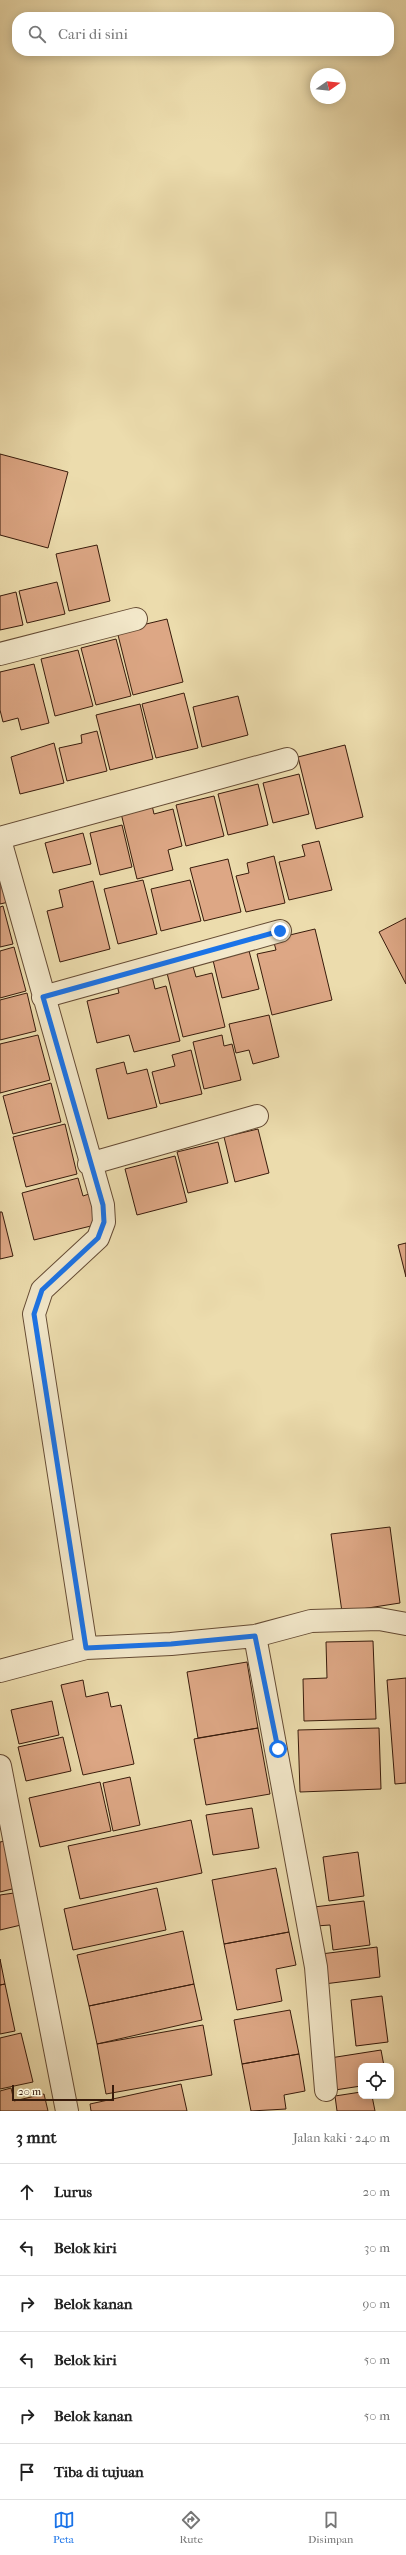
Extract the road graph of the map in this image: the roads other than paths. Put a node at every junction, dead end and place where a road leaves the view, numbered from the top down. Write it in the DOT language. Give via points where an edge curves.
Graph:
graph roads {
  1 [pos="136,618"];
  2 [pos="0,654"];
  3 [pos="287,759"];
  4 [pos="0,839"];
  5 [pos="280,931"];
  6 [pos="43,997"];
  7 [pos="257,1116"];
  8 [pos="89,1164"];
  9 [pos="406,1624"];
  10 [pos="255,1636"];
  11 [pos="86,1648"];
  12 [pos="0,1671"];
  13 [pos="0,1766"];
  14 [pos="326,2090"];
  15 [pos="68,2111"];
  1 -- 2 [label="street"];
  3 -- 4 [label="street"];
  4 -- 6 [label="street"];
  5 -- 6 [label="street"];
  6 -- 8 [label="street"];
  7 -- 8 [label="street"];
  8 -- 11 [label="street" via="103,1205 104,1222 98,1238 42,1290 34,1314"];
  9 -- 10 [label="street" via="379,1619 311,1621"];
  10 -- 11 [label="street" via="171,1644"];
  10 -- 14 [label="street" via="316,1967"];
  11 -- 12 [label="street"];
  13 -- 15 [label="street"];
}
